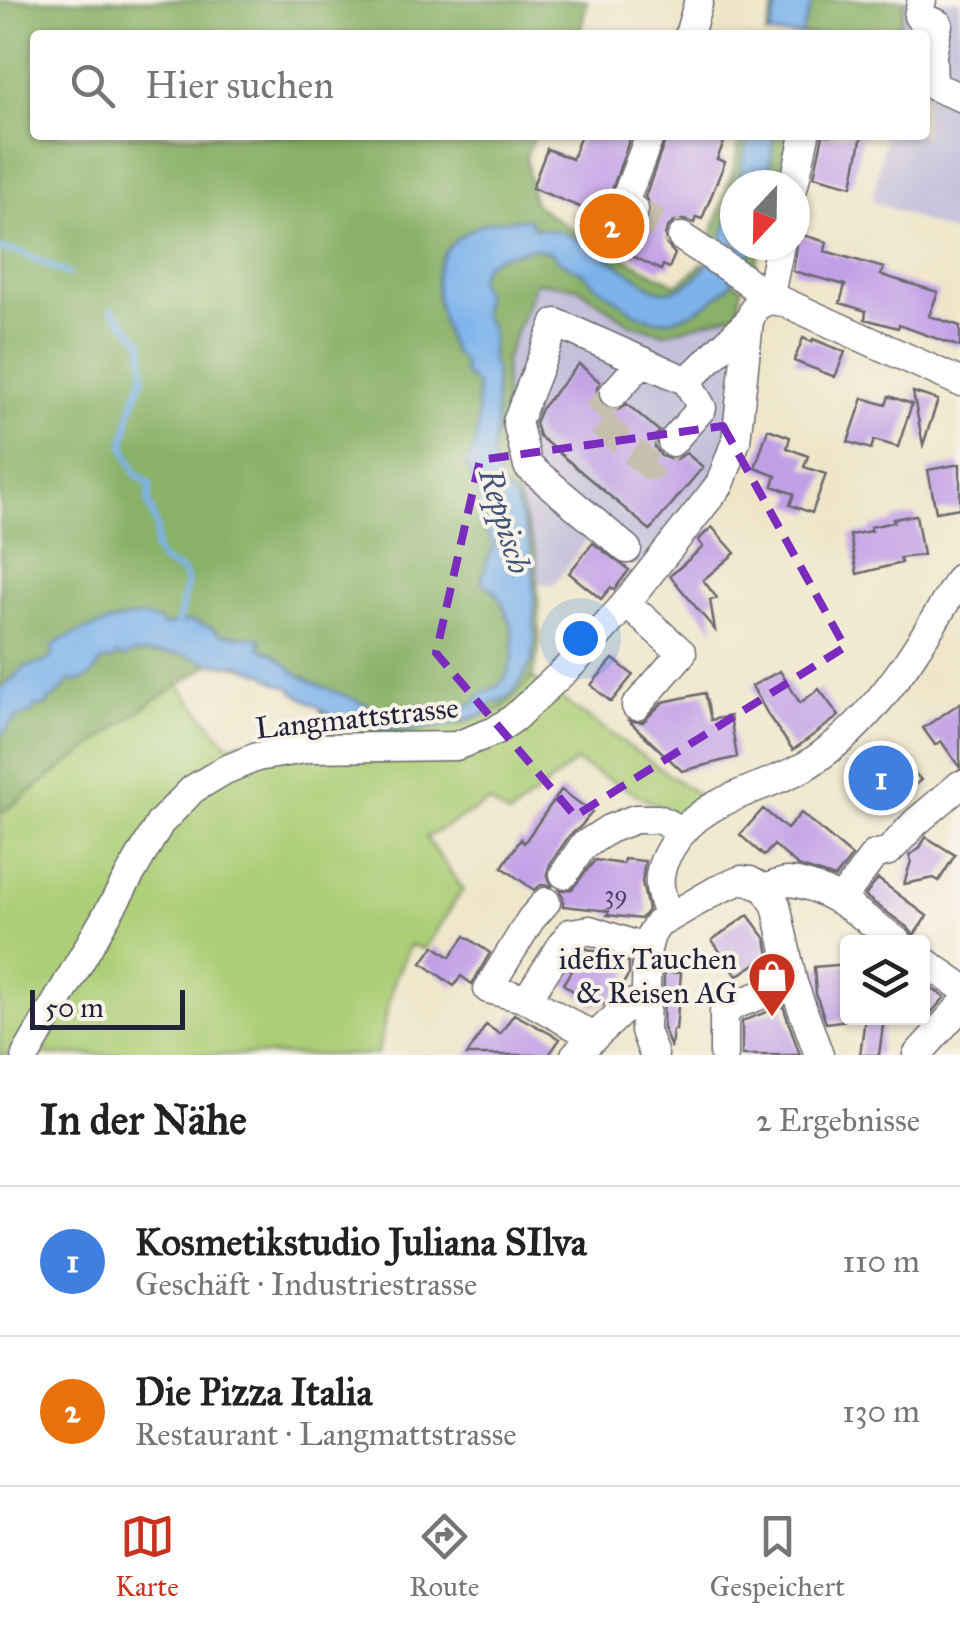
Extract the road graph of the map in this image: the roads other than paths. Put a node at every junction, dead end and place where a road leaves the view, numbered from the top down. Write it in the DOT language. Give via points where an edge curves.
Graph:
graph roads {
  1 [pos="700,0"];
  2 [pos="922,0"];
  3 [pos="691,30"];
  4 [pos="960,97"];
  5 [pos="648,140"];
  6 [pos="804,140"];
  7 [pos="797,170"];
  8 [pos="634,210"];
  9 [pos="682,237"];
  10 [pos="777,260"];
  11 [pos="769,300"];
  12 [pos="748,321"];
  13 [pos="643,361"];
  14 [pos="687,381"];
  15 [pos="960,382"];
  16 [pos="614,393"];
  17 [pos="672,442"];
  18 [pos="626,549"];
  19 [pos="960,578"];
  20 [pos="626,603"];
  21 [pos="636,706"];
  22 [pos="960,786"];
  23 [pos="682,830"];
  24 [pos="564,874"];
  25 [pos="765,889"];
  26 [pos="840,901"];
  27 [pos="546,902"];
  28 [pos="669,917"];
  29 [pos="888,935"];
  30 [pos="647,949"];
  31 [pos="930,965"];
  32 [pos="793,983"];
  33 [pos="960,986"];
  34 [pos="527,998"];
  35 [pos="645,1001"];
  36 [pos="960,1007"];
  37 [pos="584,1046"];
  38 [pos="26,1055"];
  39 [pos="654,1055"];
  40 [pos="724,1055"];
  41 [pos="819,1055"];
  42 [pos="917,1055"];
  1 -- 3 [label="street"];
  2 -- 4 [label="street" via="918,16 938,24 933,86"];
  5 -- 8 [label="street" via="624,202"];
  6 -- 7 [label="street"];
  9 -- 11 [label="street"];
  10 -- 11 [label="street"];
  11 -- 12 [label="street" via="755,306"];
  11 -- 15 [label="street"];
  12 -- 14 [label="street"];
  12 -- 20 [label="street, Langmattstrasse" via="736,441 720,484"];
  13 -- 14 [label="street"];
  13 -- 16 [label="street"];
  13 -- 18 [label="street" via="556,323 517,422 528,466"];
  14 -- 17 [label="street" via="702,408"];
  19 -- 23 [label="street" via="898,674 841,740 806,766 703,811"];
  20 -- 21 [label="street" via="682,653"];
  20 -- 38 [label="street, Langmattstrasse" via="534,702 495,731 456,746 310,748 257,756 193,789 160,823"];
  22 -- 26 [label="street" via="889,851 874,855"];
  23 -- 24 [label="street" via="658,819 635,819 584,846"];
  23 -- 28 [label="street" via="658,880"];
  25 -- 26 [label="street" via="784,881"];
  25 -- 28 [label="street" via="750,880 731,883"];
  25 -- 32 [label="street" via="776,905"];
  26 -- 29 [label="street"];
  27 -- 34 [label="street" via="488,989"];
  28 -- 30 [label="street" via="650,935"];
  30 -- 34 [label="street" via="590,930 570,933"];
  30 -- 35 [label="street"];
  31 -- 33 [label="street"];
  32 -- 40 [label="street" via="724,1013"];
  32 -- 41 [label="street"];
  34 -- 37 [label="street"];
  35 -- 37 [label="street" via="630,1004"];
  35 -- 39 [label="street"];
  36 -- 42 [label="street"];
}
